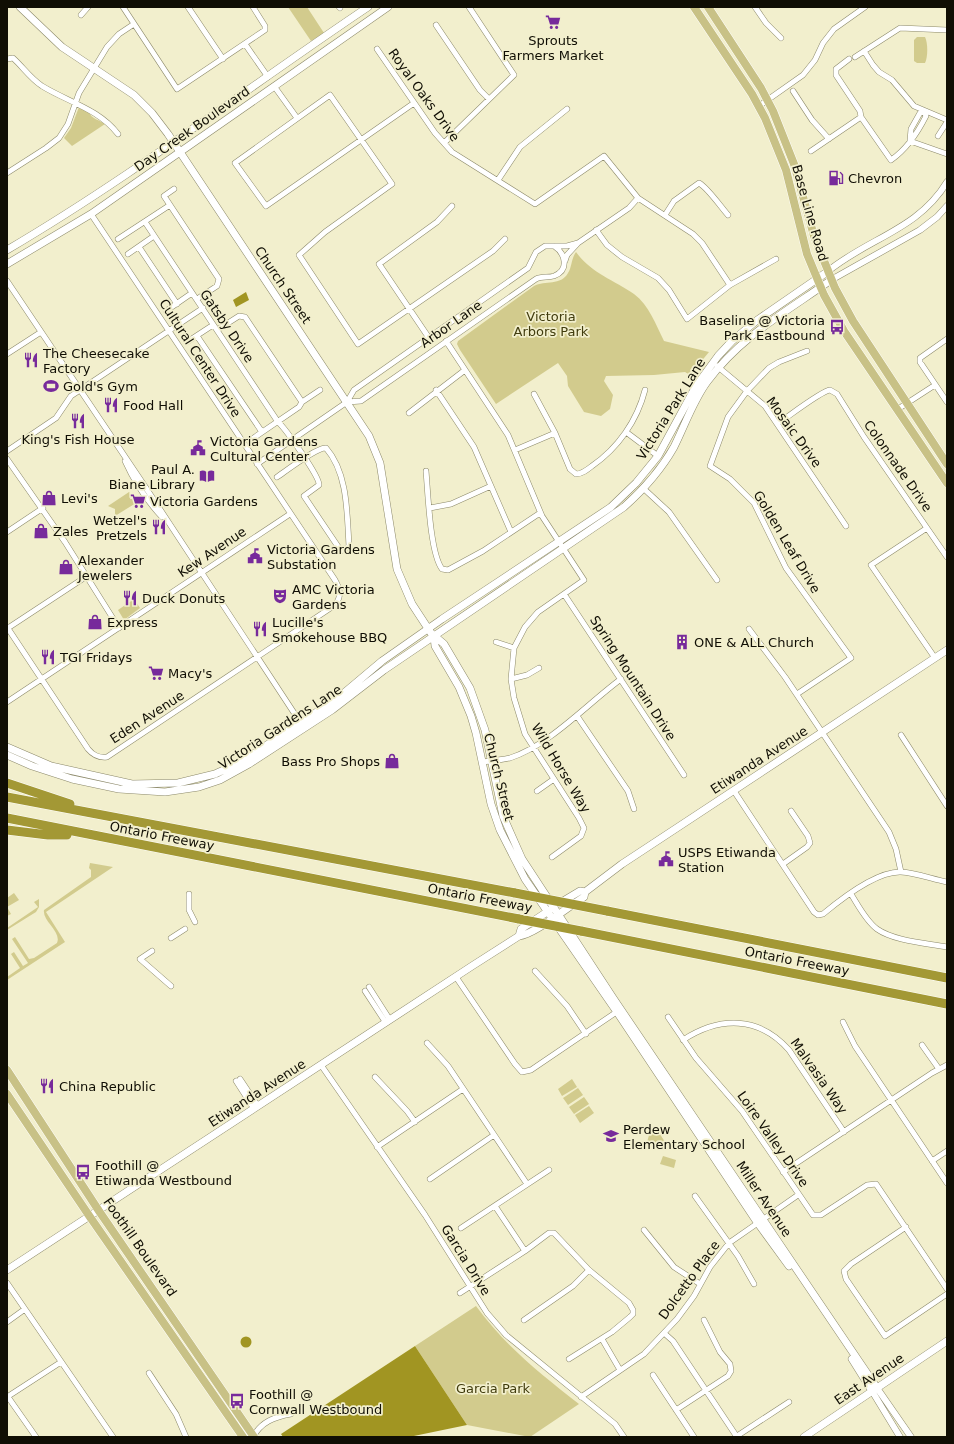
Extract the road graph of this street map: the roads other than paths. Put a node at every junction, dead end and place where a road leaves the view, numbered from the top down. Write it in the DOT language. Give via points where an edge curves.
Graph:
graph roads {
  1 [pos="20,7"];
  2 [pos="88,7"];
  3 [pos="123,7"];
  4 [pos="188,7"];
  5 [pos="253,7"];
  6 [pos="368,7"];
  7 [pos="388,7"];
  8 [pos="469,7"];
  9 [pos="694,7"];
  10 [pos="708,7"];
  11 [pos="865,7"];
  12 [pos="757,8"];
  13 [pos="81,15"];
  14 [pos="134,24"];
  15 [pos="436,25"];
  16 [pos="947,30"];
  17 [pos="781,38"];
  18 [pos="245,44"];
  19 [pos="377,49"];
  20 [pos="864,51"];
  21 [pos="8,59"];
  22 [pos="223,59"];
  23 [pos="94,68"];
  24 [pos="268,77"];
  25 [pos="274,86"];
  26 [pos="792,91"];
  27 [pos="489,99"];
  28 [pos="768,100"];
  29 [pos="74,103"];
  30 [pos="414,103"];
  31 [pos="759,106"];
  32 [pos="567,109"];
  33 [pos="924,112"];
  34 [pos="298,118"];
  35 [pos="861,118"];
  36 [pos="947,121"];
  37 [pos="118,134"];
  38 [pos="938,136"];
  39 [pos="829,139"];
  40 [pos="361,140"];
  41 [pos="910,141"];
  42 [pos="174,143"];
  43 [pos="444,143"];
  44 [pos="811,151"];
  45 [pos="180,152"];
  46 [pos="947,154"];
  47 [pos="7,173"];
  48 [pos="498,180"];
  49 [pos="947,182"];
  50 [pos="174,189"];
  51 [pos="638,198"];
  52 [pos="170,205"];
  53 [pos="452,206"];
  54 [pos="947,206"];
  55 [pos="91,214"];
  56 [pos="664,215"];
  57 [pos="728,215"];
  58 [pos="145,222"];
  59 [pos="596,230"];
  60 [pos="154,236"];
  61 [pos="118,239"];
  62 [pos="505,239"];
  63 [pos="578,243"];
  64 [pos="554,246"];
  65 [pos="139,247"];
  66 [pos="7,250"];
  67 [pos="128,254"];
  68 [pos="776,259"];
  69 [pos="565,262"];
  70 [pos="7,264"];
  71 [pos="827,272"];
  72 [pos="831,280"];
  73 [pos="7,282"];
  74 [pos="819,284"];
  75 [pos="730,285"];
  76 [pos="192,293"];
  77 [pos="197,299"];
  78 [pos="177,304"];
  79 [pos="203,308"];
  80 [pos="409,309"];
  81 [pos="166,311"];
  82 [pos="213,325"];
  83 [pos="217,330"];
  84 [pos="169,331"];
  85 [pos="41,332"];
  86 [pos="197,336"];
  87 [pos="429,338"];
  88 [pos="947,339"];
  89 [pos="446,341"];
  90 [pos="187,342"];
  91 [pos="807,351"];
  92 [pos="7,354"];
  93 [pos="716,365"];
  94 [pos="465,370"];
  95 [pos="935,385"];
  96 [pos="80,390"];
  97 [pos="320,390"];
  98 [pos="436,390"];
  99 [pos="645,390"];
  100 [pos="747,392"];
  101 [pos="534,394"];
  102 [pos="302,402"];
  103 [pos="347,402"];
  104 [pos="947,402"];
  105 [pos="907,404"];
  106 [pos="898,410"];
  107 [pos="409,413"];
  108 [pos="278,422"];
  109 [pos="777,424"];
  110 [pos="262,432"];
  111 [pos="626,432"];
  112 [pos="555,433"];
  113 [pos="252,438"];
  114 [pos="292,440"];
  115 [pos="515,450"];
  116 [pos="7,451"];
  117 [pos="658,456"];
  118 [pos="7,459"];
  119 [pos="305,459"];
  120 [pos="257,464"];
  121 [pos="947,464"];
  122 [pos="426,471"];
  123 [pos="277,477"];
  124 [pos="947,484"];
  125 [pos="491,486"];
  126 [pos="643,488"];
  127 [pos="43,508"];
  128 [pos="430,508"];
  129 [pos="540,513"];
  130 [pos="290,514"];
  131 [pos="846,526"];
  132 [pos="927,528"];
  133 [pos="7,532"];
  134 [pos="511,532"];
  135 [pos="559,542"];
  136 [pos="564,549"];
  137 [pos="947,557"];
  138 [pos="201,573"];
  139 [pos="87,576"];
  140 [pos="717,580"];
  141 [pos="341,594"];
  142 [pos="564,594"];
  143 [pos="7,628"];
  144 [pos="119,628"];
  145 [pos="429,629"];
  146 [pos="749,629"];
  147 [pos="434,636"];
  148 [pos="496,642"];
  149 [pos="514,648"];
  150 [pos="947,650"];
  151 [pos="257,657"];
  152 [pos="935,658"];
  153 [pos="539,668"];
  154 [pos="41,679"];
  155 [pos="511,679"];
  156 [pos="621,679"];
  157 [pos="797,694"];
  158 [pos="7,702"];
  159 [pos="577,716"];
  160 [pos="302,726"];
  161 [pos="822,732"];
  162 [pos="902,735"];
  163 [pos="533,746"];
  164 [pos="7,747"];
  165 [pos="7,755"];
  166 [pos="491,761"];
  167 [pos="482,762"];
  168 [pos="210,775"];
  169 [pos="684,775"];
  170 [pos="554,779"];
  171 [pos="7,783"];
  172 [pos="172,791"];
  173 [pos="537,791"];
  174 [pos="734,791"];
  175 [pos="7,797"];
  176 [pos="947,806"];
  177 [pos="634,809"];
  178 [pos="790,811"];
  179 [pos="102,815"];
  180 [pos="7,818"];
  181 [pos="7,830"];
  182 [pos="87,835"];
  183 [pos="552,857"];
  184 [pos="783,864"];
  185 [pos="901,872"];
  186 [pos="947,882"];
  187 [pos="585,892"];
  188 [pos="189,894"];
  189 [pos="851,894"];
  190 [pos="550,910"];
  191 [pos="555,916"];
  192 [pos="195,922"];
  193 [pos="185,929"];
  194 [pos="519,936"];
  195 [pos="171,938"];
  196 [pos="947,947"];
  197 [pos="152,951"];
  198 [pos="535,972"];
  199 [pos="456,977"];
  200 [pos="947,978"];
  201 [pos="171,986"];
  202 [pos="367,989"];
  203 [pos="947,1004"];
  204 [pos="619,1011"];
  205 [pos="668,1017"];
  206 [pos="388,1021"];
  207 [pos="843,1022"];
  208 [pos="586,1034"];
  209 [pos="683,1040"];
  210 [pos="427,1043"];
  211 [pos="922,1045"];
  212 [pos="322,1065"];
  213 [pos="947,1066"];
  214 [pos="939,1069"];
  215 [pos="7,1070"];
  216 [pos="375,1077"];
  217 [pos="238,1080"];
  218 [pos="463,1090"];
  219 [pos="7,1094"];
  220 [pos="891,1100"];
  221 [pos="256,1108"];
  222 [pos="415,1122"];
  223 [pos="844,1132"];
  224 [pos="494,1135"];
  225 [pos="377,1147"];
  226 [pos="947,1151"];
  227 [pos="932,1161"];
  228 [pos="549,1170"];
  229 [pos="783,1172"];
  230 [pos="430,1179"];
  231 [pos="947,1183"];
  232 [pos="527,1184"];
  233 [pos="798,1195"];
  234 [pos="695,1196"];
  235 [pos="495,1206"];
  236 [pos="99,1211"];
  237 [pos="90,1217"];
  238 [pos="760,1220"];
  239 [pos="906,1227"];
  240 [pos="461,1228"];
  241 [pos="644,1230"];
  242 [pos="729,1243"];
  243 [pos="525,1251"];
  244 [pos="7,1270"];
  245 [pos="589,1270"];
  246 [pos="7,1283"];
  247 [pos="700,1284"];
  248 [pos="754,1284"];
  249 [pos="471,1287"];
  250 [pos="947,1289"];
  251 [pos="460,1293"];
  252 [pos="947,1294"];
  253 [pos="25,1310"];
  254 [pos="524,1320"];
  255 [pos="704,1320"];
  256 [pos="7,1322"];
  257 [pos="664,1333"];
  258 [pos="602,1339"];
  259 [pos="947,1341"];
  260 [pos="568,1358"];
  261 [pos="61,1362"];
  262 [pos="620,1370"];
  263 [pos="149,1373"];
  264 [pos="653,1375"];
  265 [pos="874,1389"];
  266 [pos="706,1390"];
  267 [pos="8,1397"];
  268 [pos="581,1397"];
  269 [pos="788,1402"];
  270 [pos="676,1410"];
  271 [pos="290,1414"];
  272 [pos="36,1437"];
  273 [pos="113,1437"];
  274 [pos="186,1437"];
  275 [pos="243,1437"];
  276 [pos="253,1437"];
  277 [pos="624,1437"];
  278 [pos="694,1437"];
  279 [pos="737,1437"];
  280 [pos="804,1437"];
  281 [pos="900,1437"];
  282 [pos="911,1437"];
  1 -- 23 [label="main road, Church Street" via="49,36"];
  2 -- 13 [label="street"];
  3 -- 14 [label="street"];
  4 -- 22 [label="street"];
  5 -- 18 [label="street" via="266,28"];
  6 -- 24 [label="main road, Day Creek Boulevard"];
  7 -- 25 [label="main road, Day Creek Boulevard"];
  8 -- 27 [label="street" via="514,75"];
  9 -- 31 [label="main road, Base Line Road"];
  10 -- 28 [label="main road, Base Line Road"];
  11 -- 28 [label="street" via="834,29 803,75"];
  12 -- 17 [label="street" via="766,23"];
  14 -- 22 [label="street" via="177,89"];
  14 -- 23 [label="street" via="111,42"];
  15 -- 27 [label="street" via="480,90"];
  16 -- 20 [label="street" via="900,28"];
  18 -- 22 [label="street"];
  18 -- 24 [label="street"];
  19 -- 30 [label="street, Royal Oaks Drive"];
  20 -- 33 [label="street" via="879,72 892,80 914,106"];
  20 -- 35 [label="street" via="836,68 836,75 860,111"];
  21 -- 29 [label="street" via="14,59 36,82"];
  23 -- 29 [label="street"];
  23 -- 42 [label="main road, Church Street" via="143,103"];
  24 -- 42 [label="main road, Day Creek Boulevard"];
  25 -- 34 [label="street"];
  25 -- 45 [label="main road, Day Creek Boulevard"];
  26 -- 39 [label="street"];
  27 -- 43 [label="street"];
  28 -- 31 [label="street"];
  28 -- 71 [label="main road, Base Line Road" via="794,164"];
  29 -- 37 [label="street" via="93,112"];
  29 -- 47 [label="street" via="68,124 58,139"];
  30 -- 40 [label="street"];
  30 -- 43 [label="street, Royal Oaks Drive"];
  31 -- 74 [label="main road, Base Line Road" via="781,155 801,237"];
  32 -- 48 [label="street" via="520,147"];
  33 -- 36 [label="street"];
  33 -- 41 [label="street" via="926,116 920,129"];
  34 -- 40 [label="street" via="330,95"];
  34 -- 40 [label="street" via="235,163 266,206"];
  35 -- 39 [label="street"];
  35 -- 41 [label="street" via="891,160 904,152"];
  36 -- 38 [label="street"];
  39 -- 44 [label="street"];
  40 -- 80 [label="street" via="392,184 325,232 299,255 358,344"];
  41 -- 46 [label="street"];
  42 -- 45 [label="main road, Church Street"];
  42 -- 66 [label="main road, Day Creek Boulevard" via="66,215"];
  43 -- 48 [label="street, Royal Oaks Drive" via="452,152"];
  45 -- 55 [label="main road, Day Creek Boulevard"];
  45 -- 103 [label="main road, Church Street"];
  48 -- 51 [label="street, Royal Oaks Drive" via="535,204 604,156"];
  49 -- 71 [label="street, Victoria Park Lane" via="914,220 866,246"];
  50 -- 52 [label="street" via="164,196"];
  51 -- 56 [label="street"];
  51 -- 59 [label="street, Arbor Lane" via="629,208"];
  52 -- 58 [label="street"];
  52 -- 77 [label="street" via="219,279 217,286"];
  53 -- 80 [label="street" via="437,222 379,264"];
  54 -- 72 [label="street, Victoria Park Lane" via="920,230"];
  55 -- 70 [label="main road, Day Creek Boulevard"];
  55 -- 84 [label="street, Cultural Center Drive"];
  56 -- 57 [label="street" via="674,201 699,183 705,186"];
  56 -- 75 [label="street" via="694,234"];
  58 -- 60 [label="street, Gatsby Drive"];
  58 -- 61 [label="street"];
  59 -- 63 [label="street, Arbor Lane"];
  59 -- 75 [label="street" via="607,245 622,257 658,278 669,290 687,319"];
  60 -- 65 [label="street"];
  60 -- 76 [label="street, Gatsby Drive"];
  62 -- 80 [label="street" via="493,251"];
  63 -- 64 [label="street, Arbor Lane"];
  63 -- 69 [label="street, Arbor Lane" via="567,255"];
  64 -- 69 [label="street" via="562,252"];
  64 -- 87 [label="street, Arbor Lane" via="538,250 528,268"];
  65 -- 67 [label="street"];
  65 -- 78 [label="street"];
  68 -- 75 [label="street"];
  69 -- 89 [label="street, Arbor Lane" via="556,275 536,279"];
  71 -- 72 [label="main road, Base Line Road"];
  71 -- 74 [label="main road, Victoria Park Lane"];
  72 -- 74 [label="main road, Victoria Park Lane"];
  72 -- 105 [label="main road, Base Line Road" via="853,321"];
  73 -- 85 [label="street"];
  74 -- 93 [label="main road, Victoria Park Lane" via="753,324 732,341"];
  74 -- 106 [label="main road, Base Line Road" via="844,331"];
  76 -- 77 [label="street, Gatsby Drive"];
  76 -- 78 [label="street"];
  77 -- 79 [label="street, Gatsby Drive"];
  78 -- 81 [label="street"];
  79 -- 82 [label="street, Gatsby Drive"];
  79 -- 84 [label="street"];
  80 -- 87 [label="street"];
  82 -- 83 [label="street, Gatsby Drive"];
  82 -- 86 [label="street"];
  83 -- 102 [label="street" via="242,316 248,321"];
  83 -- 108 [label="street, Gatsby Drive"];
  84 -- 96 [label="street"];
  84 -- 120 [label="street, Cultural Center Drive"];
  85 -- 92 [label="street"];
  85 -- 96 [label="street"];
  86 -- 90 [label="street"];
  86 -- 110 [label="street"];
  87 -- 103 [label="street, Arbor Lane" via="354,390"];
  88 -- 95 [label="street" via="920,358 921,365"];
  89 -- 94 [label="street"];
  89 -- 103 [label="street, Arbor Lane" via="360,401"];
  91 -- 100 [label="street" via="769,368"];
  93 -- 100 [label="street, Mosaic Drive"];
  93 -- 117 [label="main road, Victoria Park Lane" via="696,386"];
  93 -- 126 [label="main road, Victoria Park Lane" via="670,453"];
  94 -- 98 [label="street"];
  94 -- 115 [label="street" via="504,428"];
  95 -- 104 [label="street"];
  95 -- 105 [label="street"];
  96 -- 116 [label="street" via="66,401 56,418"];
  96 -- 138 [label="street" via="120,451 131,475"];
  97 -- 102 [label="street"];
  98 -- 107 [label="street"];
  98 -- 125 [label="street" via="474,447"];
  99 -- 111 [label="street" via="636,416"];
  100 -- 109 [label="street, Mosaic Drive" via="765,406"];
  100 -- 157 [label="street, Golden Leaf Drive" via="728,417 710,466 730,479 754,503 786,568 851,658"];
  101 -- 112 [label="street"];
  102 -- 108 [label="street"];
  103 -- 114 [label="street, Arbor Lane"];
  103 -- 145 [label="main road, Church Street" via="377,452 397,568 412,604"];
  105 -- 106 [label="street"];
  105 -- 121 [label="main road, Base Line Road"];
  106 -- 124 [label="main road, Base Line Road"];
  108 -- 110 [label="street"];
  108 -- 114 [label="street, Gatsby Drive"];
  109 -- 131 [label="street, Mosaic Drive"];
  109 -- 132 [label="street, Colonnade Drive" via="823,391 830,390 837,394"];
  110 -- 113 [label="street"];
  111 -- 112 [label="street" via="603,459 580,474 574,474 570,469"];
  111 -- 117 [label="street"];
  112 -- 115 [label="street"];
  114 -- 119 [label="street, Gatsby Drive"];
  114 -- 120 [label="street, Arbor Lane"];
  115 -- 129 [label="street"];
  117 -- 135 [label="main road, Victoria Park Lane" via="636,483 611,507"];
  118 -- 127 [label="street"];
  119 -- 119 [label="street" via="319,482 317,487 304,496 341,551 349,546 345,495 338,470 326,448"];
  119 -- 123 [label="street"];
  120 -- 130 [label="street, Cultural Center Drive"];
  122 -- 128 [label="street"];
  125 -- 128 [label="street" via="451,504"];
  125 -- 134 [label="street"];
  126 -- 136 [label="main road, Victoria Park Lane" via="607,520"];
  126 -- 140 [label="street" via="669,512"];
  127 -- 133 [label="street"];
  127 -- 139 [label="street"];
  128 -- 134 [label="street" via="436,556 442,569 453,568"];
  129 -- 134 [label="street"];
  129 -- 135 [label="street"];
  130 -- 138 [label="street, Kew Avenue"];
  130 -- 141 [label="street, Cultural Center Drive" via="340,588"];
  132 -- 137 [label="street, Colonnade Drive"];
  132 -- 152 [label="street" via="872,565"];
  135 -- 136 [label="street"];
  135 -- 145 [label="main road, Victoria Park Lane"];
  136 -- 142 [label="street, Wild Horse Way" via="584,580"];
  136 -- 147 [label="main road, Victoria Park Lane"];
  138 -- 144 [label="street, Kew Avenue"];
  138 -- 151 [label="street"];
  139 -- 143 [label="street"];
  139 -- 144 [label="street"];
  141 -- 151 [label="street, Eden Avenue" via="335,605"];
  142 -- 149 [label="street, Wild Horse Way" via="538,612 525,627"];
  142 -- 156 [label="street, Spring Mountain Drive"];
  143 -- 154 [label="street"];
  144 -- 154 [label="street, Kew Avenue"];
  145 -- 147 [label="main road, Church Street"];
  145 -- 160 [label="main road, Victoria Gardens Lane" via="382,661"];
  146 -- 157 [label="street"];
  147 -- 160 [label="main road, Victoria Gardens Lane" via="338,706"];
  147 -- 166 [label="main road, Church Street" via="444,644 470,688 485,730"];
  147 -- 167 [label="main road, Church Street" via="435,646 459,687 471,716"];
  148 -- 149 [label="street"];
  149 -- 155 [label="street, Wild Horse Way"];
  150 -- 152 [label="main road, Etiwanda Avenue"];
  151 -- 154 [label="street, Eden Avenue" via="106,757 92,754"];
  151 -- 160 [label="street"];
  152 -- 161 [label="main road, Etiwanda Avenue"];
  153 -- 155 [label="street" via="527,676"];
  154 -- 158 [label="street, Kew Avenue"];
  155 -- 163 [label="street, Wild Horse Way" via="525,734"];
  156 -- 159 [label="street"];
  156 -- 169 [label="street, Spring Mountain Drive"];
  157 -- 161 [label="street"];
  159 -- 163 [label="street"];
  159 -- 177 [label="street" via="628,791"];
  160 -- 168 [label="main road, Victoria Gardens Lane" via="241,762"];
  160 -- 172 [label="main road, Victoria Gardens Lane" via="249,764 220,780"];
  161 -- 174 [label="main road, Etiwanda Avenue"];
  161 -- 185 [label="street" via="889,832"];
  162 -- 176 [label="street"];
  163 -- 166 [label="street" via="508,758"];
  163 -- 170 [label="street, Wild Horse Way"];
  164 -- 168 [label="main road, Victoria Gardens Lane" via="51,766 132,784 178,783"];
  165 -- 172 [label="main road, Victoria Gardens Lane" via="32,766 89,784 152,792"];
  166 -- 167 [label="street"];
  166 -- 190 [label="main road, Church Street" via="503,816 522,859"];
  167 -- 190 [label="main road, Church Street" via="500,830 524,879"];
  168 -- 172 [label="main road" via="209,779"];
  170 -- 173 [label="street"];
  170 -- 183 [label="street, Wild Horse Way" via="583,824 584,832"];
  171 -- 179 [label="highway"];
  174 -- 184 [label="street"];
  174 -- 187 [label="main road, Etiwanda Avenue" via="622,864"];
  175 -- 179 [label="highway, Ontario Freeway"];
  178 -- 184 [label="street" via="808,836 810,843"];
  179 -- 200 [label="highway, Ontario Freeway, bridge" via="515,892"];
  180 -- 182 [label="highway, Ontario Freeway"];
  181 -- 182 [label="highway" via="48,835"];
  182 -- 203 [label="highway, Ontario Freeway, bridge"];
  184 -- 189 [label="street" via="818,915"];
  185 -- 186 [label="street"];
  185 -- 189 [label="street" via="871,881"];
  187 -- 190 [label="main road, Etiwanda Avenue" via="580,891"];
  187 -- 191 [label="main road, Etiwanda Avenue" via="584,897"];
  188 -- 192 [label="street" via="189,910"];
  189 -- 196 [label="street" via="876,929 893,937"];
  190 -- 191 [label="main road, Church Street"];
  190 -- 194 [label="main road, Etiwanda Avenue" via="521,929"];
  191 -- 194 [label="main road, Etiwanda Avenue" via="526,936"];
  191 -- 204 [label="main road, Miller Avenue"];
  193 -- 195 [label="street"];
  194 -- 199 [label="main road, Etiwanda Avenue"];
  197 -- 201 [label="street" via="140,959"];
  198 -- 208 [label="street" via="567,1006"];
  199 -- 206 [label="main road, Etiwanda Avenue"];
  199 -- 208 [label="street" via="514,1064 522,1072 530,1070"];
  202 -- 206 [label="street"];
  204 -- 208 [label="street"];
  204 -- 238 [label="main road, Miller Avenue"];
  205 -- 209 [label="street, Loire Valley Drive"];
  206 -- 212 [label="main road, Etiwanda Avenue"];
  207 -- 220 [label="street" via="855,1046"];
  209 -- 223 [label="street, Malvasia Way" via="700,1030 723,1023 748,1025 767,1032 789,1050"];
  209 -- 229 [label="street, Loire Valley Drive" via="742,1111"];
  210 -- 218 [label="street" via="448,1066"];
  211 -- 214 [label="street"];
  212 -- 221 [label="main road, Etiwanda Avenue"];
  212 -- 225 [label="street, Garcia Drive"];
  213 -- 214 [label="street"];
  214 -- 220 [label="street"];
  215 -- 236 [label="main road, Foothill Boulevard"];
  216 -- 222 [label="street"];
  217 -- 221 [label="street"];
  218 -- 222 [label="street"];
  218 -- 224 [label="street"];
  219 -- 237 [label="main road, Foothill Boulevard"];
  220 -- 223 [label="street"];
  220 -- 227 [label="street"];
  221 -- 236 [label="main road, Etiwanda Avenue"];
  222 -- 225 [label="street"];
  223 -- 229 [label="street"];
  224 -- 230 [label="street"];
  224 -- 232 [label="street"];
  225 -- 249 [label="street, Garcia Drive"];
  226 -- 227 [label="street"];
  227 -- 231 [label="street"];
  228 -- 232 [label="street"];
  229 -- 233 [label="street, Loire Valley Drive"];
  232 -- 235 [label="street"];
  233 -- 238 [label="street, Dolcetto Place"];
  233 -- 239 [label="street, Loire Valley Drive" via="815,1217 874,1183"];
  234 -- 242 [label="street"];
  235 -- 240 [label="street"];
  235 -- 243 [label="street"];
  236 -- 237 [label="main road, Etiwanda Avenue"];
  236 -- 276 [label="main road, Foothill Boulevard"];
  237 -- 244 [label="main road, Etiwanda Avenue"];
  237 -- 275 [label="main road, Foothill Boulevard"];
  238 -- 242 [label="street, Dolcetto Place"];
  238 -- 265 [label="main road, Miller Avenue"];
  239 -- 250 [label="street"];
  239 -- 252 [label="street" via="857,1259 844,1271 846,1278 885,1336"];
  241 -- 247 [label="street" via="674,1267"];
  242 -- 247 [label="street, Dolcetto Place" via="714,1260"];
  242 -- 248 [label="street"];
  243 -- 245 [label="street" via="549,1233 554,1233"];
  243 -- 249 [label="street"];
  245 -- 254 [label="street" via="573,1286"];
  245 -- 258 [label="street" via="629,1303 633,1314"];
  246 -- 253 [label="street"];
  247 -- 257 [label="street, Dolcetto Place" via="677,1319"];
  249 -- 251 [label="street"];
  249 -- 268 [label="street, Garcia Drive" via="506,1335"];
  253 -- 256 [label="street"];
  253 -- 261 [label="street"];
  255 -- 266 [label="street" via="731,1369 728,1376"];
  257 -- 262 [label="street, Dolcetto Place" via="644,1354"];
  257 -- 266 [label="street" via="673,1341"];
  258 -- 260 [label="street"];
  258 -- 262 [label="street"];
  259 -- 265 [label="main road, East Avenue"];
  261 -- 267 [label="street"];
  261 -- 273 [label="street"];
  262 -- 268 [label="street, Dolcetto Place"];
  263 -- 274 [label="street" via="173,1408"];
  264 -- 270 [label="street"];
  265 -- 280 [label="main road, East Avenue"];
  265 -- 281 [label="street, Miller Avenue"];
  265 -- 282 [label="street, Miller Avenue"];
  266 -- 270 [label="street"];
  266 -- 279 [label="street"];
  267 -- 272 [label="street"];
  268 -- 277 [label="street, Garcia Drive" via="615,1424"];
  269 -- 279 [label="street"];
  270 -- 278 [label="street"];
  271 -- 276 [label="street" via="273,1418 258,1428"];
}
